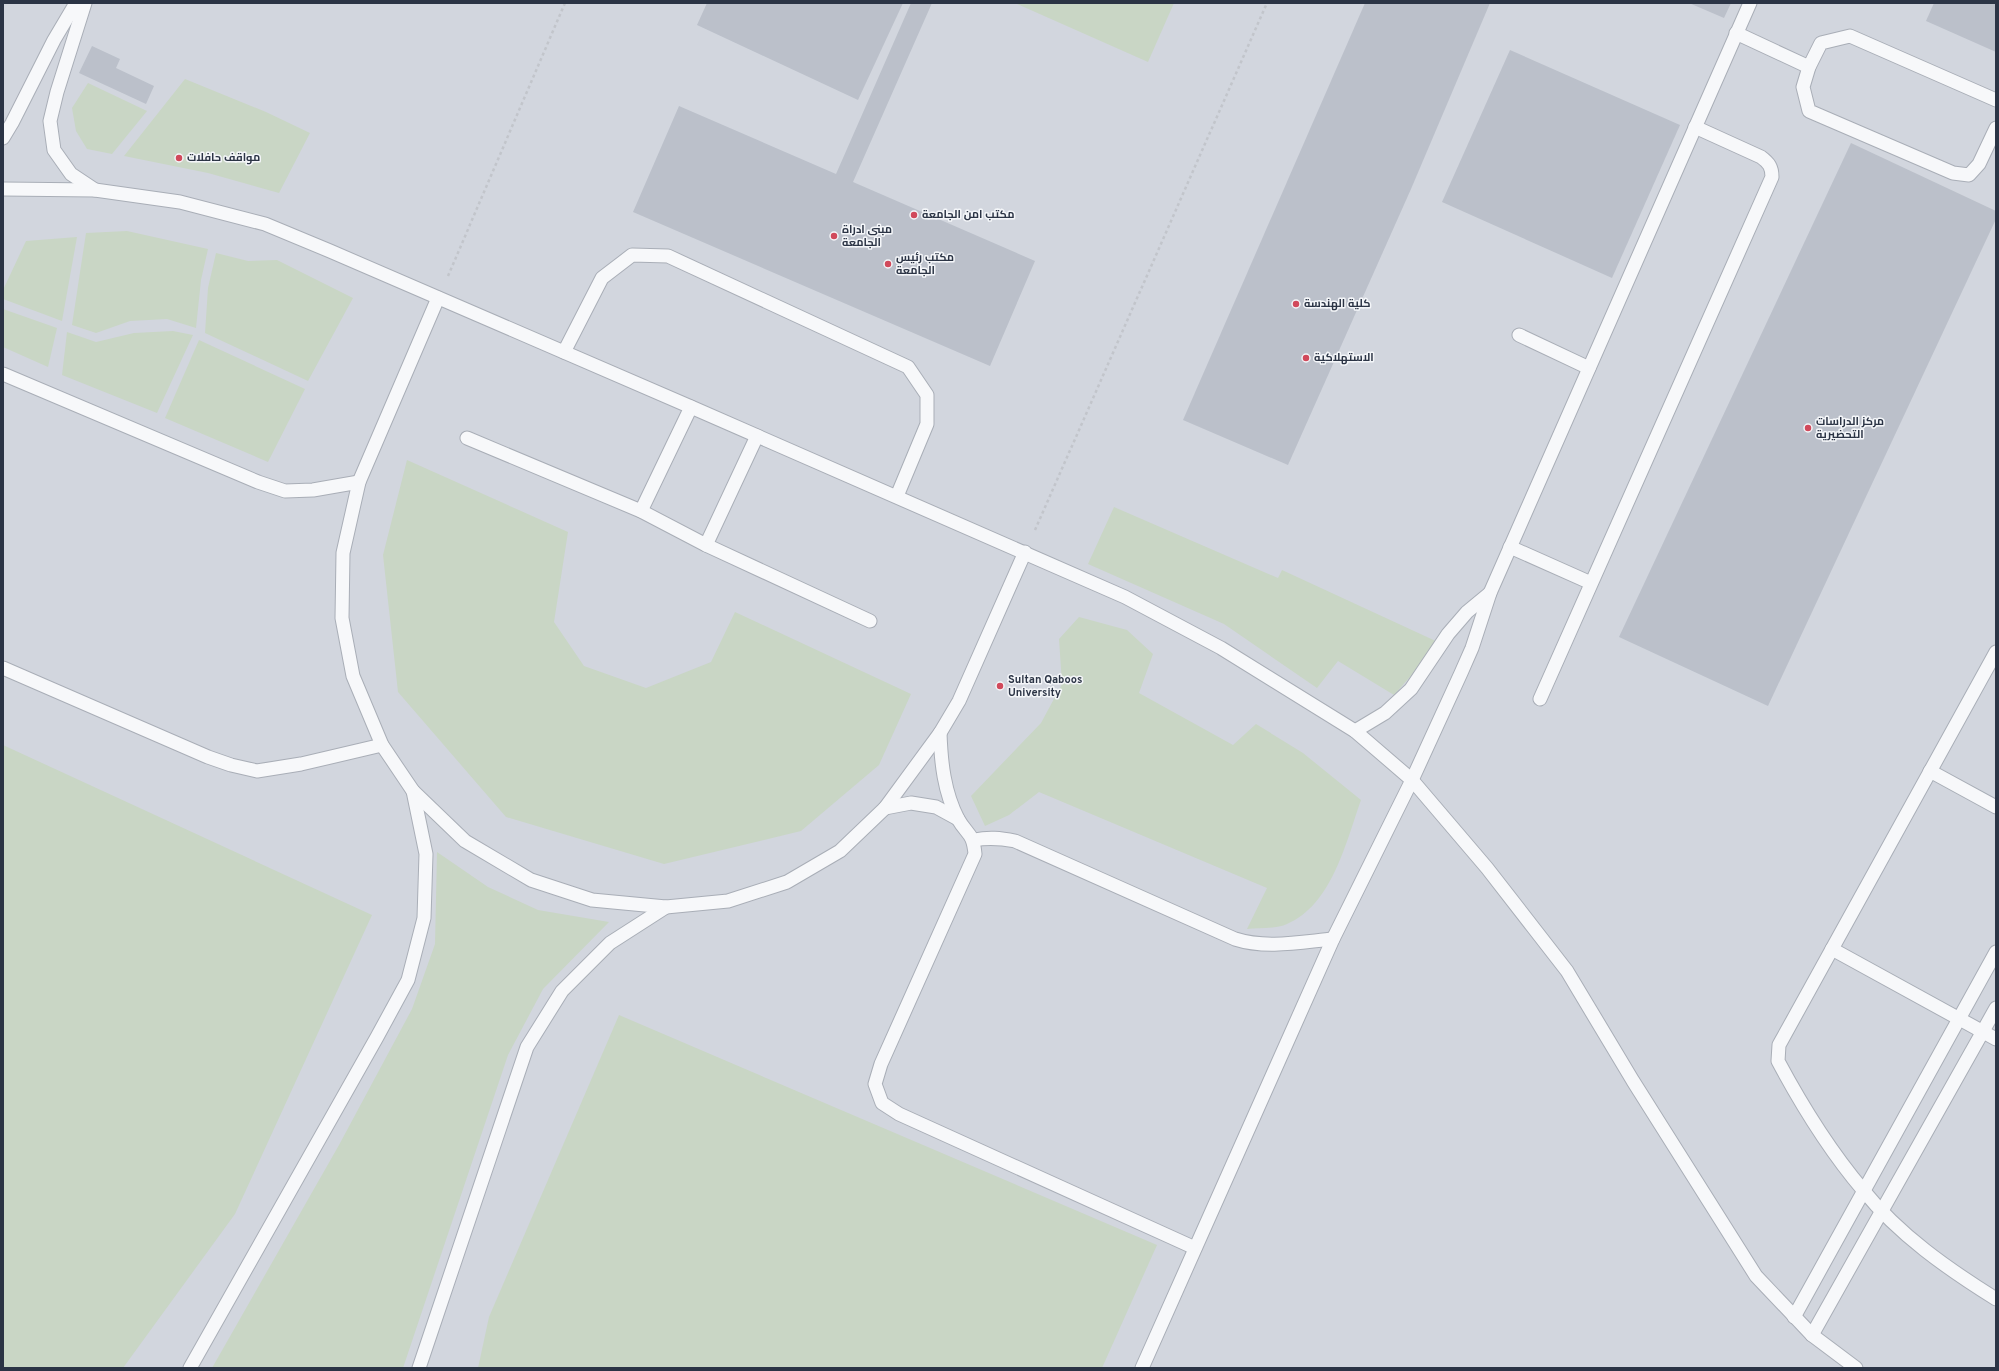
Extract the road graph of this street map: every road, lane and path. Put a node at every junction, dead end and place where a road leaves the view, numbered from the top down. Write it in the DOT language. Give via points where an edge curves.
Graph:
graph roads {
  1 [pos="76,3"];
  2 [pos="85,3"];
  3 [pos="565,3"];
  4 [pos="1267,3"];
  5 [pos="1750,3"];
  6 [pos="1736,33"];
  7 [pos="1809,67"];
  8 [pos="1996,100"];
  9 [pos="1695,127"];
  10 [pos="1996,128"];
  11 [pos="3,138"];
  12 [pos="95,190"];
  13 [pos="5,192"];
  14 [pos="438,298"];
  15 [pos="1519,335"];
  16 [pos="564,352"];
  17 [pos="1589,368"];
  18 [pos="3,374"];
  19 [pos="691,407"];
  20 [pos="757,436"];
  21 [pos="467,438"];
  22 [pos="359,482"];
  23 [pos="897,496"];
  24 [pos="641,512"];
  25 [pos="706,545"];
  26 [pos="1510,547"];
  27 [pos="1025,552"];
  28 [pos="1591,583"];
  29 [pos="1490,593"];
  30 [pos="870,621"];
  31 [pos="1996,652"];
  32 [pos="3,668"];
  33 [pos="1540,699"];
  34 [pos="1355,731"];
  35 [pos="940,733"];
  36 [pos="382,745"];
  37 [pos="1930,771"];
  38 [pos="1412,780"];
  39 [pos="413,791"];
  40 [pos="1996,807"];
  41 [pos="885,808"];
  42 [pos="958,819"];
  43 [pos="974,840"];
  44 [pos="666,907"];
  45 [pos="1333,939"];
  46 [pos="1832,949"];
  47 [pos="1996,952"];
  48 [pos="1996,1008"];
  49 [pos="1959,1018"];
  50 [pos="1983,1032"];
  51 [pos="1996,1039"];
  52 [pos="1863,1191"];
  53 [pos="1882,1211"];
  54 [pos="1195,1248"];
  55 [pos="1996,1299"];
  56 [pos="1794,1317"];
  57 [pos="1812,1335"];
  58 [pos="190,1368"];
  59 [pos="419,1368"];
  60 [pos="1142,1368"];
  61 [pos="1856,1368"];
  1 -- 11 [label="lane"];
  2 -- 12 [label="lane" via="50,121 54,150 71,174"];
  3 -- 14 [label="path"];
  4 -- 27 [label="path"];
  5 -- 6 [label="lane"];
  6 -- 7 [label="lane"];
  6 -- 9 [label="lane"];
  7 -- 8 [label="lane" via="1821,43 1850,36"];
  7 -- 10 [label="lane" via="1803,87 1810,111 1953,173 1970,175 1980,164"];
  9 -- 17 [label="lane"];
  9 -- 28 [label="lane" via="1761,157 1772,169 1772,177"];
  12 -- 13 [label="lane"];
  12 -- 14 [label="lane" via="180,202 265,224"];
  14 -- 16 [label="lane"];
  14 -- 22 [label="lane"];
  15 -- 17 [label="lane"];
  16 -- 19 [label="lane"];
  16 -- 23 [label="lane" via="602,278 632,255 668,256 908,367 927,395 927,424"];
  17 -- 26 [label="lane"];
  18 -- 22 [label="lane" via="285,491 313,490"];
  19 -- 20 [label="lane"];
  19 -- 24 [label="lane"];
  20 -- 23 [label="lane"];
  20 -- 25 [label="lane"];
  21 -- 24 [label="lane"];
  22 -- 36 [label="lane" via="343,553 342,618 353,676"];
  23 -- 27 [label="lane"];
  24 -- 25 [label="lane"];
  25 -- 30 [label="lane"];
  26 -- 28 [label="lane"];
  26 -- 29 [label="lane"];
  27 -- 34 [label="lane" via="1125,597 1221,648"];
  27 -- 35 [label="lane" via="958,701"];
  28 -- 33 [label="lane"];
  29 -- 34 [label="lane" via="1467,612 1448,634 1411,689 1385,713"];
  29 -- 38 [label="lane" via="1472,648"];
  31 -- 37 [label="lane"];
  32 -- 36 [label="lane" via="208,757 257,771 302,764"];
  34 -- 38 [label="lane"];
  35 -- 41 [label="lane"];
  35 -- 42 [label="lane" via="941,763"];
  36 -- 39 [label="lane"];
  37 -- 40 [label="lane"];
  37 -- 46 [label="lane"];
  38 -- 45 [label="lane"];
  38 -- 56 [label="lane" via="1487,868 1567,971 1756,1276"];
  39 -- 44 [label="lane" via="465,841 531,880 592,900"];
  39 -- 58 [label="lane" via="426,861 424,918 408,980"];
  41 -- 42 [label="lane" via="911,803 936,807"];
  41 -- 44 [label="lane" via="840,851 786,882 728,902"];
  42 -- 43 [label="lane"];
  43 -- 45 [label="lane" via="994,838 1015,841 1235,940 1269,944"];
  43 -- 54 [label="lane" via="976,854 881,1064 875,1084 882,1103 899,1114"];
  44 -- 59 [label="lane" via="610,943 562,991 527,1047"];
  45 -- 54 [label="lane"];
  46 -- 49 [label="lane"];
  46 -- 52 [label="lane" via="1778,1045 1778,1061 1834,1153"];
  47 -- 49 [label="lane"];
  48 -- 50 [label="lane"];
  49 -- 50 [label="lane"];
  49 -- 52 [label="lane"];
  50 -- 51 [label="lane"];
  50 -- 53 [label="lane"];
  52 -- 53 [label="lane"];
  52 -- 56 [label="lane"];
  53 -- 55 [label="lane" via="1953,1272"];
  53 -- 57 [label="lane"];
  54 -- 60 [label="lane"];
  56 -- 57 [label="lane"];
  57 -- 61 [label="lane"];
}
